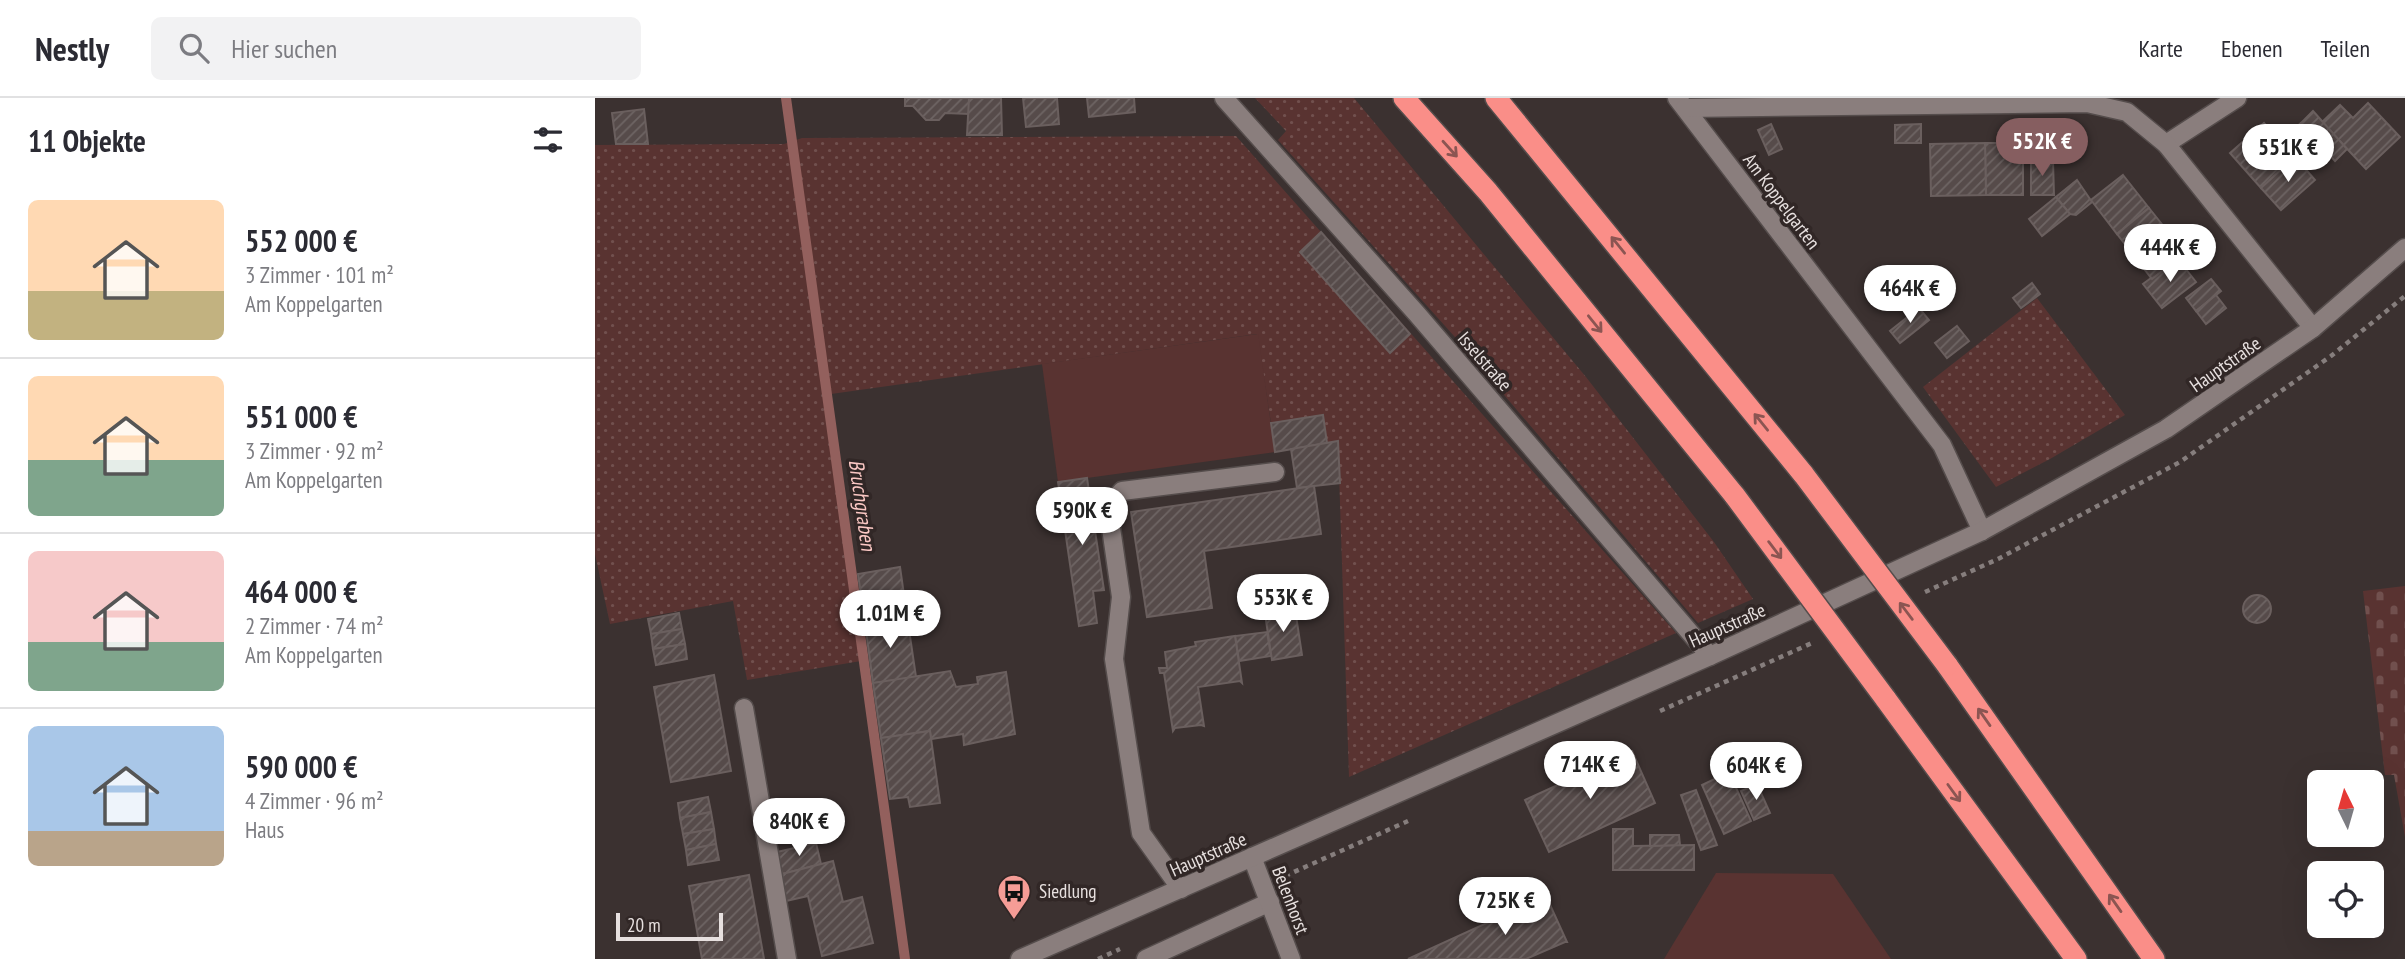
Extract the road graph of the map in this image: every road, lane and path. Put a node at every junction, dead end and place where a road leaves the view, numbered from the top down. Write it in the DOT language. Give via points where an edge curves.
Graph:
graph roads {
  1 [pos="1224,98"];
  2 [pos="1404,98"];
  3 [pos="1496,98"];
  4 [pos="2237,98"];
  5 [pos="1681,103"];
  6 [pos="2166,144"];
  7 [pos="2405,248"];
  8 [pos="2313,328"];
  9 [pos="1275,472"];
  10 [pos="1982,531"];
  11 [pos="1710,656"];
  12 [pos="744,708"];
  13 [pos="1252,857"];
  14 [pos="1181,889"];
  15 [pos="1270,902"];
  16 [pos="787,959"];
  17 [pos="1020,959"];
  18 [pos="1146,959"];
  19 [pos="1291,959"];
  20 [pos="2076,959"];
  21 [pos="2154,959"];
  1 -- 11 [label="street, Isselstraße" via="1417,314"];
  2 -- 20 [label="highway, one-way, bridge" via="1488,192 1734,496"];
  21 -- 3 [label="highway, one-way, bridge" via="1947,665 1804,475"];
  4 -- 6 [label="street"];
  5 -- 6 [label="street, Am Koppelgarten" via="2087,103 2127,111"];
  5 -- 10 [label="street, Am Koppelgarten" via="1942,445"];
  6 -- 8 [label="street, Am Koppelgarten"];
  7 -- 8 [label="street, Hauptstraße"];
  8 -- 10 [label="street, Hauptstraße" via="2166,429"];
  9 -- 14 [label="street" via="1122,491 1108,507 1121,597 1114,659 1141,833"];
  10 -- 11 [label="street, Hauptstraße"];
  11 -- 13 [label="street, Hauptstraße"];
  12 -- 16 [label="street"];
  13 -- 14 [label="street, Hauptstraße"];
  13 -- 15 [label="street, Belenhorst"];
  14 -- 17 [label="street, Hauptstraße"];
  15 -- 18 [label="street"];
  15 -- 19 [label="street, Belenhorst"];
}
